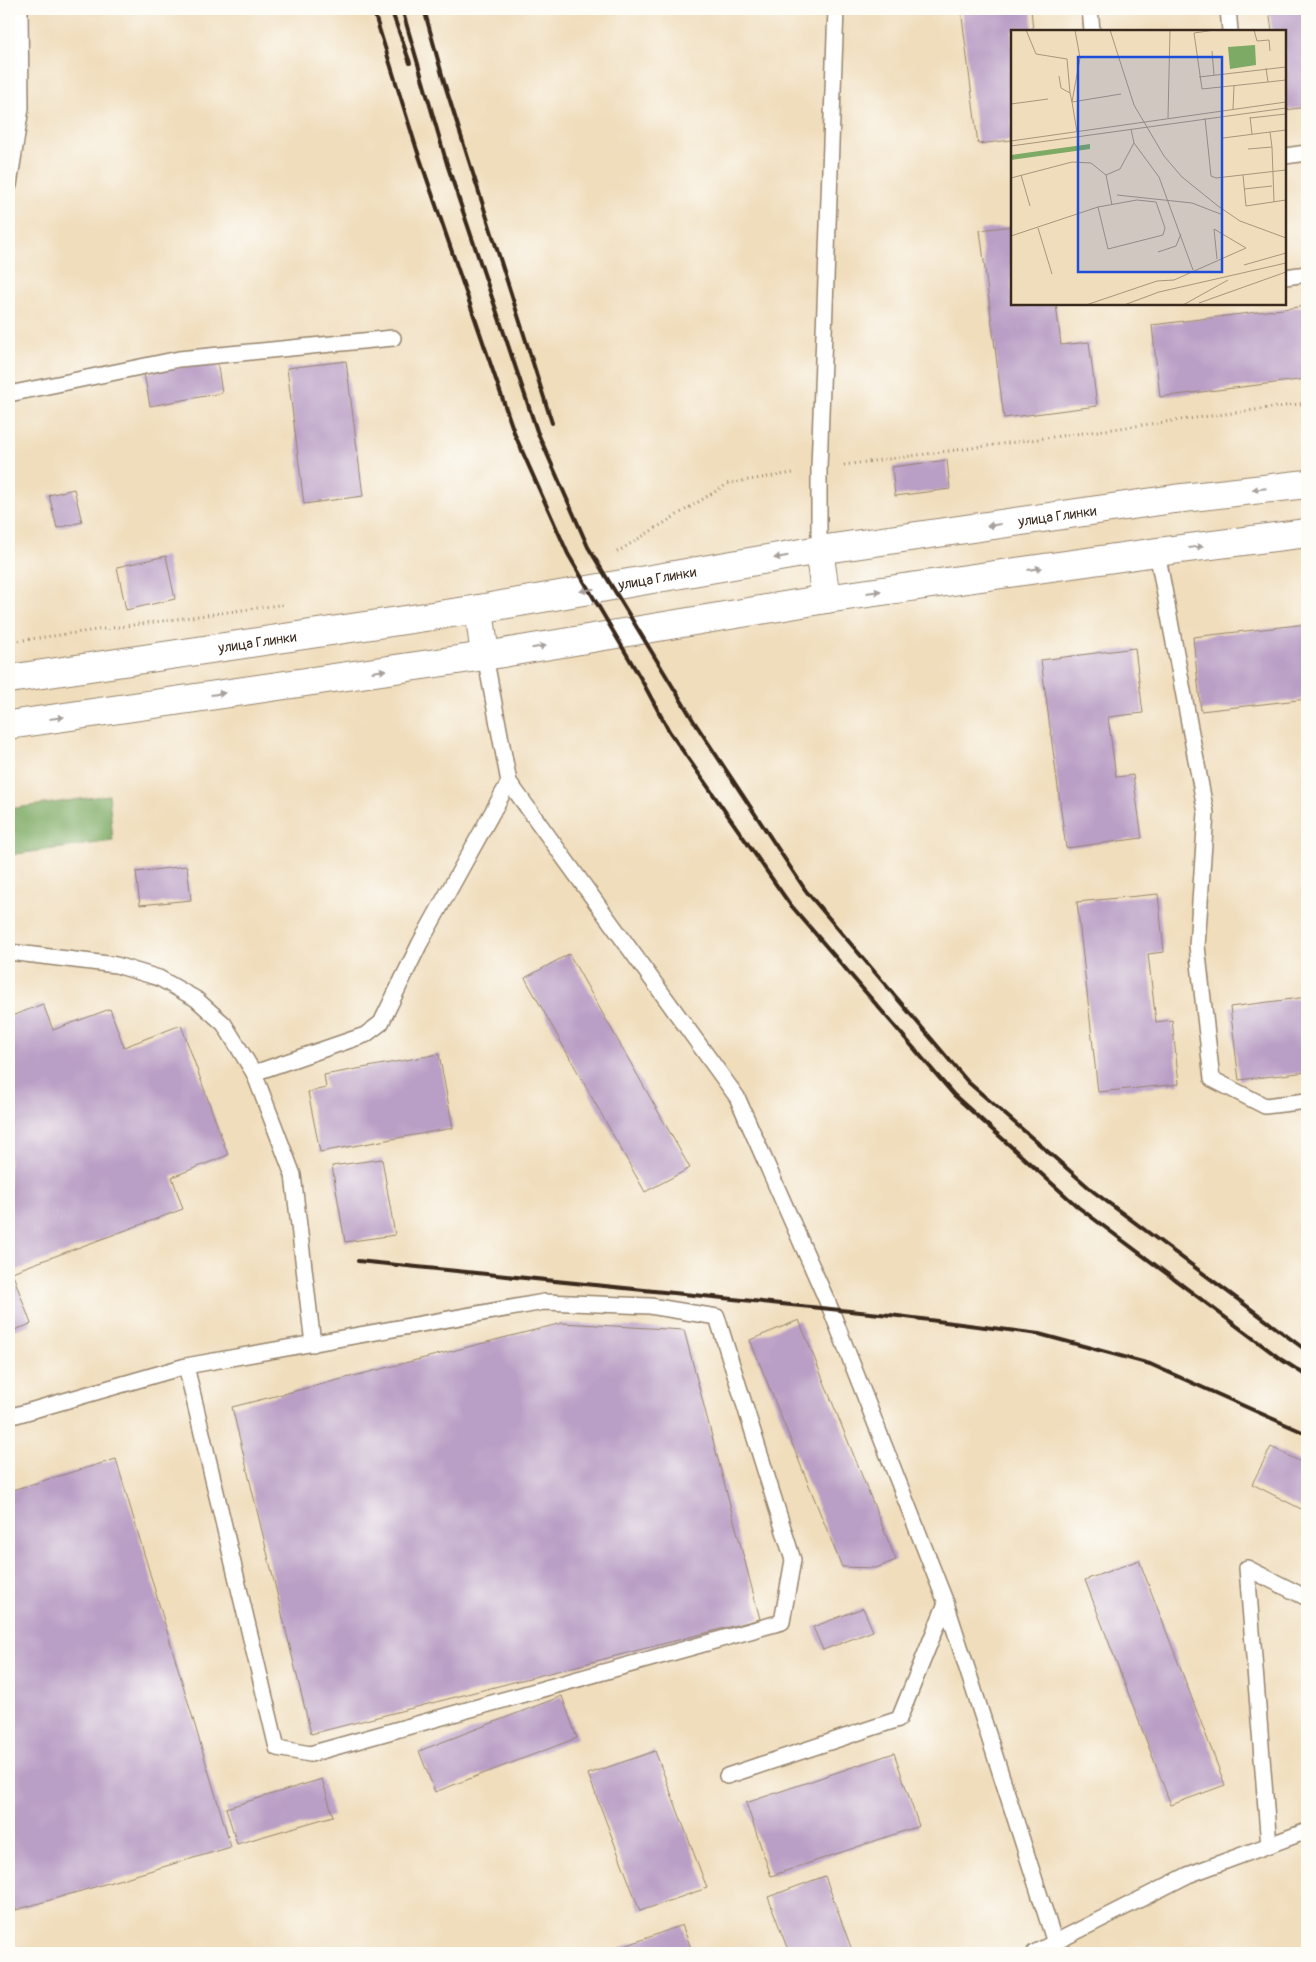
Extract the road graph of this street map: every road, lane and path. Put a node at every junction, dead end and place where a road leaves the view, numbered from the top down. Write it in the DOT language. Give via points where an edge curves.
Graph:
graph roads {
  1 [pos="20,9"];
  2 [pos="836,9"];
  3 [pos="1090,9"];
  4 [pos="1228,9"];
  5 [pos="1092,30"];
  6 [pos="1230,30"];
  7 [pos="1307,153"];
  8 [pos="1286,156"];
  9 [pos="9,185"];
  10 [pos="1307,274"];
  11 [pos="1286,276"];
  12 [pos="393,338"];
  13 [pos="9,394"];
  14 [pos="1307,402"];
  15 [pos="819,468"];
  16 [pos="1307,484"];
  17 [pos="1307,533"];
  18 [pos="820,550"];
  19 [pos="1157,552"];
  20 [pos="615,553"];
  21 [pos="826,599"];
  22 [pos="296,602"];
  23 [pos="479,609"];
  24 [pos="9,642"];
  25 [pos="485,656"];
  26 [pos="9,679"];
  27 [pos="9,725"];
  28 [pos="509,782"];
  29 [pos="9,952"];
  30 [pos="254,1073"];
  31 [pos="1307,1101"];
  32 [pos="313,1344"];
  33 [pos="186,1366"];
  34 [pos="9,1417"];
  35 [pos="1307,1598"];
  36 [pos="946,1603"];
  37 [pos="728,1776"];
  38 [pos="1307,1831"];
  39 [pos="1269,1846"];
  40 [pos="1055,1943"];
  41 [pos="1034,1953"];
  1 -- 9 [label="lane" via="21,108"];
  2 -- 15 [label="lane"];
  3 -- 5 [label="lane"];
  4 -- 6 [label="lane"];
  7 -- 8 [label="lane"];
  10 -- 11 [label="lane"];
  12 -- 13 [label="lane" via="179,359"];
  14 -- 15 [label="path"];
  15 -- 18 [label="lane"];
  15 -- 20 [label="path" via="729,484"];
  16 -- 18 [label="highway, улица Глинки, one-way" via="1174,498"];
  19 -- 17 [label="highway, one-way"];
  18 -- 21 [label="highway"];
  18 -- 23 [label="highway, улица Глинки, one-way"];
  21 -- 19 [label="highway, one-way"];
  19 -- 31 [label="lane" via="1206,813 1197,946 1212,1079 1265,1106"];
  25 -- 21 [label="highway, one-way"];
  22 -- 24 [label="path"];
  23 -- 25 [label="highway"];
  23 -- 26 [label="highway, улица Глинки"];
  27 -- 25 [label="highway, one-way"];
  25 -- 28 [label="lane"];
  28 -- 30 [label="lane" via="420,944 381,1023 365,1034"];
  28 -- 36 [label="lane" via="737,1097 831,1310"];
  29 -- 30 [label="lane" via="116,965 178,987 224,1024"];
  30 -- 32 [label="lane" via="293,1175"];
  32 -- 33 [label="lane"];
  32 -- 33 [label="lane" via="544,1302 650,1306 717,1317 794,1560 782,1622 310,1754 277,1748"];
  33 -- 34 [label="lane"];
  35 -- 39 [label="lane" via="1247,1568"];
  36 -- 37 [label="lane" via="899,1719"];
  36 -- 40 [label="lane"];
  38 -- 39 [label="lane"];
  39 -- 40 [label="lane" via="1188,1875"];
  40 -- 41 [label="lane"];
}
